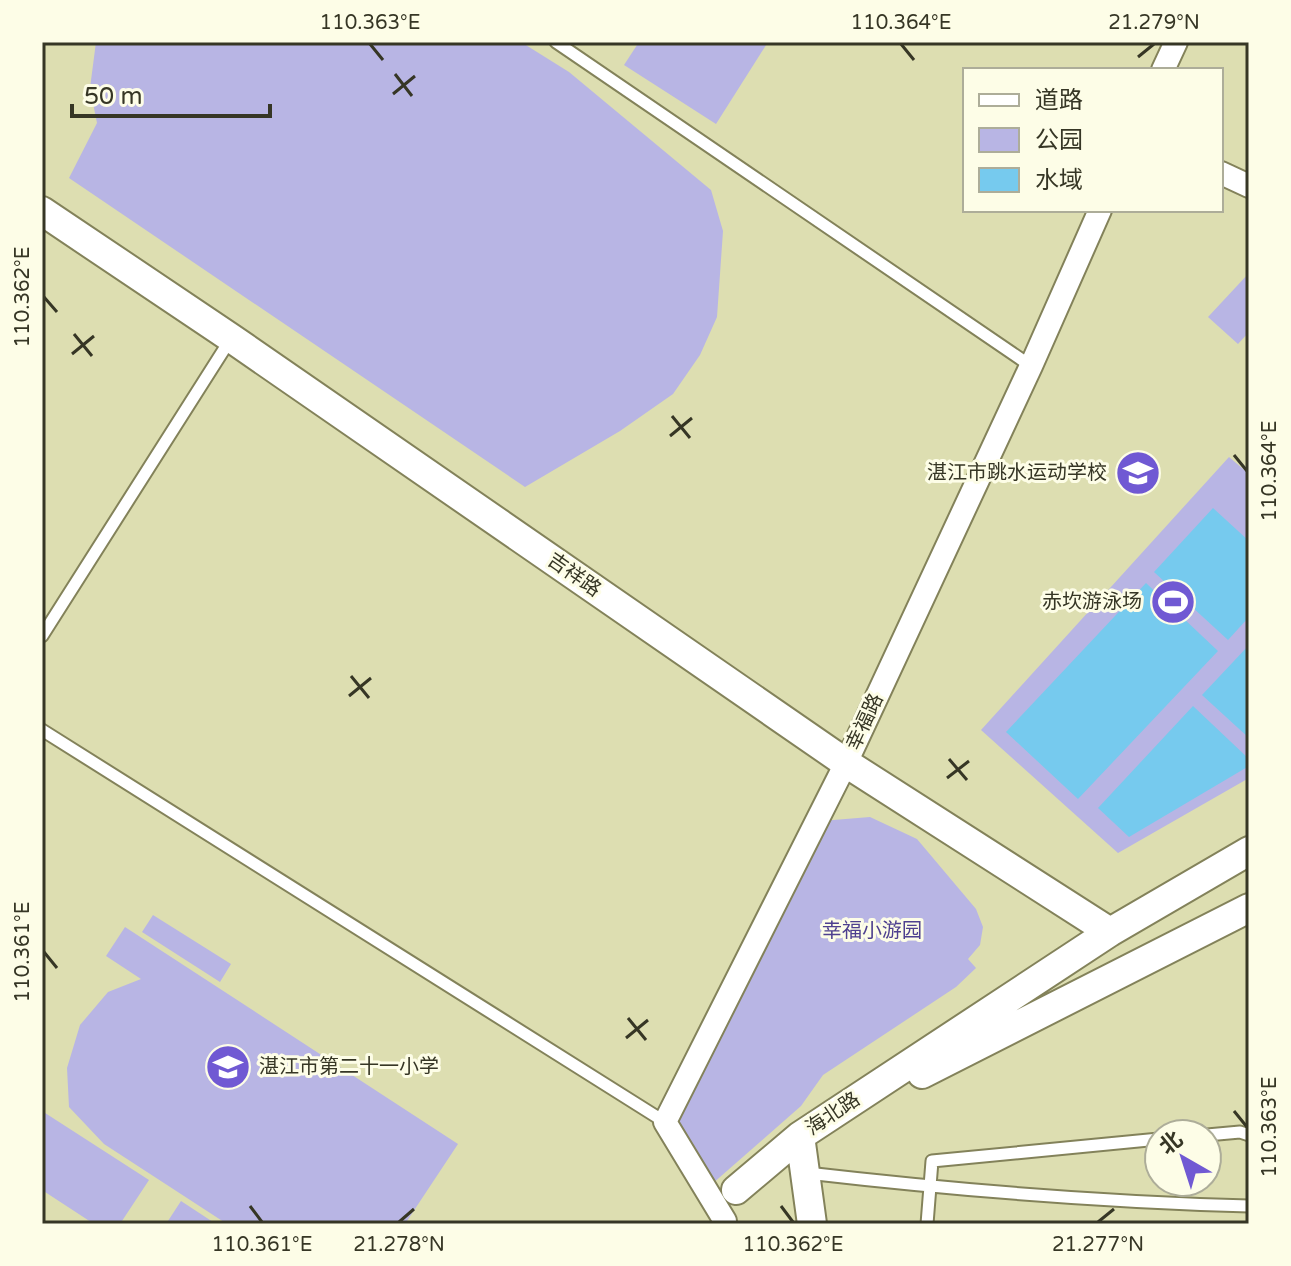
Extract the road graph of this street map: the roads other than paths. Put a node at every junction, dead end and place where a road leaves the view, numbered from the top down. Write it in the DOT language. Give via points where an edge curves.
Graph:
graph roads {
  1 [pos="556,42"];
  2 [pos="1176,42"];
  3 [pos="1164,68"];
  4 [pos="1223,174"];
  5 [pos="1249,186"];
  6 [pos="42,211"];
  7 [pos="1099,212"];
  8 [pos="231,338"];
  9 [pos="1031,366"];
  10 [pos="42,636"];
  11 [pos="42,730"];
  12 [pos="846,763"];
  13 [pos="1249,851"];
  14 [pos="1249,908"];
  15 [pos="1110,932"];
  16 [pos="665,1122"];
  17 [pos="1223,1134"];
  18 [pos="1249,1135"];
  19 [pos="800,1136"];
  20 [pos="1143,1141"];
  21 [pos="805,1173"];
  22 [pos="930,1188"];
  23 [pos="736,1190"];
  24 [pos="1249,1206"];
  25 [pos="724,1223"];
  26 [pos="812,1224"];
  27 [pos="927,1224"];
  1 -- 9 [label="lane"];
  2 -- 3 [label="street"];
  4 -- 5 [label="street"];
  6 -- 8 [label="street, 吉祥路"];
  7 -- 9 [label="street, 幸福路"];
  8 -- 10 [label="lane"];
  8 -- 12 [label="street, 吉祥路"];
  9 -- 12 [label="street, 幸福路"];
  11 -- 16 [label="lane"];
  12 -- 15 [label="street, 吉祥路"];
  12 -- 16 [label="street, 幸福路"];
  13 -- 15 [label="street, 海北路"];
  14 -- 19 [label="street, 海北路"];
  15 -- 19 [label="street, 海北路"];
  16 -- 25 [label="street"];
  17 -- 18 [label="lane"];
  19 -- 21 [label="street"];
  19 -- 23 [label="street"];
  20 -- 22 [label="lane" via="932,1161"];
  21 -- 22 [label="lane"];
  21 -- 26 [label="street"];
  22 -- 24 [label="lane"];
  22 -- 27 [label="lane"];
  23 -- 25 [label="street"];
}
